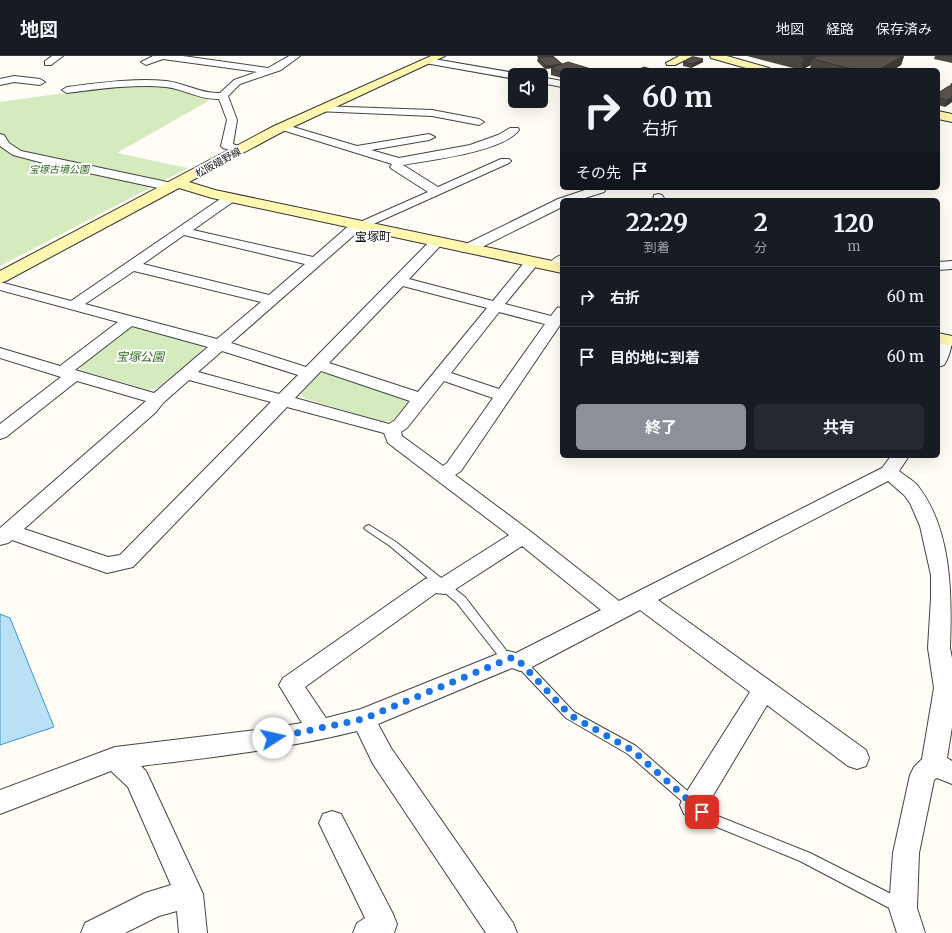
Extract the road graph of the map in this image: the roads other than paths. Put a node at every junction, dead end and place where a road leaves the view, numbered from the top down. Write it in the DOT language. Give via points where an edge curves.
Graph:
graph roads {
  1 [pos="58,56"];
  2 [pos="295,56"];
  3 [pos="688,56"];
  4 [pos="716,56"];
  5 [pos="434,58"];
  6 [pos="146,62"];
  7 [pos="671,63"];
  8 [pos="48,64"];
  9 [pos="758,68"];
  10 [pos="267,70"];
  11 [pos="508,74"];
  12 [pos="548,81"];
  13 [pos="0,82"];
  14 [pos="40,82"];
  15 [pos="560,84"];
  16 [pos="67,90"];
  17 [pos="223,96"];
  18 [pos="320,109"];
  19 [pos="940,115"];
  20 [pos="952,118"];
  21 [pos="479,122"];
  22 [pos="283,127"];
  23 [pos="514,130"];
  24 [pos="429,137"];
  25 [pos="2,143"];
  26 [pos="356,149"];
  27 [pos="239,150"];
  28 [pos="506,161"];
  29 [pos="398,162"];
  30 [pos="175,185"];
  31 [pos="597,190"];
  32 [pos="437,192"];
  33 [pos="230,198"];
  34 [pos="573,198"];
  35 [pos="560,203"];
  36 [pos="359,226"];
  37 [pos="182,231"];
  38 [pos="437,242"];
  39 [pos="467,249"];
  40 [pos="316,262"];
  41 [pos="532,262"];
  42 [pos="559,265"];
  43 [pos="952,265"];
  44 [pos="132,266"];
  45 [pos="940,266"];
  46 [pos="0,278"];
  47 [pos="401,281"];
  48 [pos="0,286"];
  49 [pos="272,300"];
  50 [pos="73,306"];
  51 [pos="498,306"];
  52 [pos="558,317"];
  53 [pos="130,320"];
  54 [pos="945,340"];
  55 [pos="220,345"];
  56 [pos="0,353"];
  57 [pos="940,356"];
  58 [pos="315,369"];
  59 [pos="68,374"];
  60 [pos="187,374"];
  61 [pos="441,375"];
  62 [pos="503,396"];
  63 [pos="157,399"];
  64 [pos="421,399"];
  65 [pos="283,401"];
  66 [pos="392,430"];
  67 [pos="0,433"];
  68 [pos="895,464"];
  69 [pos="443,475"];
  70 [pos="370,528"];
  71 [pos="5,535"];
  72 [pos="523,536"];
  73 [pos="444,586"];
  74 [pos="641,599"];
  75 [pos="947,600"];
  76 [pos="617,611"];
  77 [pos="514,661"];
  78 [pos="764,689"];
  79 [pos="949,689"];
  80 [pos="363,719"];
  81 [pos="320,730"];
  82 [pos="115,758"];
  83 [pos="857,758"];
  84 [pos="943,768"];
  85 [pos="0,802"];
  86 [pos="693,805"];
  87 [pos="332,822"];
  88 [pos="189,894"];
  89 [pos="903,908"];
  90 [pos="95,933"];
  91 [pos="193,933"];
  92 [pos="367,933"];
  93 [pos="503,933"];
  94 [pos="911,933"];
  1 -- 8 [label="street"];
  2 -- 10 [label="street" via="278,68"];
  3 -- 7 [label="main road"];
  4 -- 9 [label="main road"];
  5 -- 11 [label="street"];
  5 -- 18 [label="main road, 松阪嬉野線"];
  6 -- 10 [label="street" via="162,56"];
  10 -- 17 [label="street" via="237,82"];
  12 -- 15 [label="street"];
  13 -- 14 [label="street" via="14,79"];
  16 -- 17 [label="street" via="112,84 156,84 181,87 210,97"];
  17 -- 27 [label="street" via="234,126 227,146"];
  18 -- 21 [label="street" via="432,113"];
  18 -- 22 [label="main road, 松阪嬉野線"];
  19 -- 20 [label="main road"];
  22 -- 26 [label="street"];
  22 -- 27 [label="main road, 松阪嬉野線"];
  23 -- 29 [label="street" via="502,139 446,154"];
  24 -- 26 [label="street"];
  25 -- 30 [label="street" via="17,153 51,162"];
  26 -- 29 [label="street"];
  27 -- 30 [label="main road, 松阪嬉野線"];
  28 -- 32 [label="street"];
  29 -- 32 [label="street" via="396,167"];
  30 -- 33 [label="main road"];
  30 -- 46 [label="main road, 松阪嬉野線"];
  31 -- 34 [label="street"];
  32 -- 36 [label="street"];
  33 -- 36 [label="main road"];
  33 -- 37 [label="street"];
  35 -- 39 [label="street"];
  36 -- 38 [label="main road"];
  36 -- 40 [label="street"];
  37 -- 40 [label="street"];
  37 -- 44 [label="street"];
  38 -- 39 [label="main road"];
  38 -- 47 [label="street"];
  39 -- 41 [label="main road"];
  40 -- 49 [label="street"];
  41 -- 42 [label="main road"];
  41 -- 51 [label="street"];
  43 -- 45 [label="street"];
  44 -- 49 [label="street"];
  44 -- 50 [label="street"];
  47 -- 51 [label="street"];
  47 -- 58 [label="street"];
  48 -- 50 [label="street"];
  49 -- 55 [label="street"];
  50 -- 53 [label="street"];
  51 -- 52 [label="street"];
  51 -- 61 [label="street"];
  52 -- 62 [label="street"];
  53 -- 55 [label="street"];
  53 -- 59 [label="street"];
  54 -- 57 [label="street"];
  55 -- 58 [label="street"];
  55 -- 60 [label="street"];
  56 -- 59 [label="street"];
  58 -- 64 [label="street"];
  58 -- 65 [label="street"];
  59 -- 63 [label="street"];
  59 -- 67 [label="street"];
  60 -- 63 [label="street"];
  60 -- 65 [label="street"];
  61 -- 62 [label="street"];
  61 -- 64 [label="street"];
  62 -- 69 [label="street" via="454,467"];
  63 -- 71 [label="street" via="150,408"];
  64 -- 66 [label="street" via="402,424"];
  65 -- 66 [label="street"];
  65 -- 71 [label="street" via="126,562 107,564"];
  66 -- 69 [label="street" via="394,438"];
  68 -- 74 [label="street"];
  68 -- 75 [label="street" via="919,502 930,526"];
  69 -- 72 [label="street"];
  70 -- 73 [label="lane"];
  72 -- 73 [label="street"];
  72 -- 76 [label="street"];
  73 -- 77 [label="lane" via="461,600"];
  73 -- 81 [label="street" via="432,585 291,685"];
  74 -- 76 [label="street"];
  74 -- 78 [label="street"];
  75 -- 79 [label="street" via="939,648"];
  76 -- 77 [label="street"];
  77 -- 80 [label="street"];
  77 -- 86 [label="lane" via="570,715 632,750"];
  78 -- 83 [label="street"];
  78 -- 86 [label="street"];
  79 -- 84 [label="street"];
  80 -- 81 [label="street"];
  80 -- 93 [label="street" via="382,756"];
  81 -- 82 [label="street" via="257,741"];
  82 -- 85 [label="street"];
  82 -- 88 [label="street" via="137,779"];
  84 -- 89 [label="street" via="923,775 906,853"];
  86 -- 89 [label="lane" via="711,819 805,857"];
  87 -- 92 [label="street" via="383,924"];
  88 -- 90 [label="street" via="155,903"];
  88 -- 91 [label="street"];
  89 -- 94 [label="street"];
}
